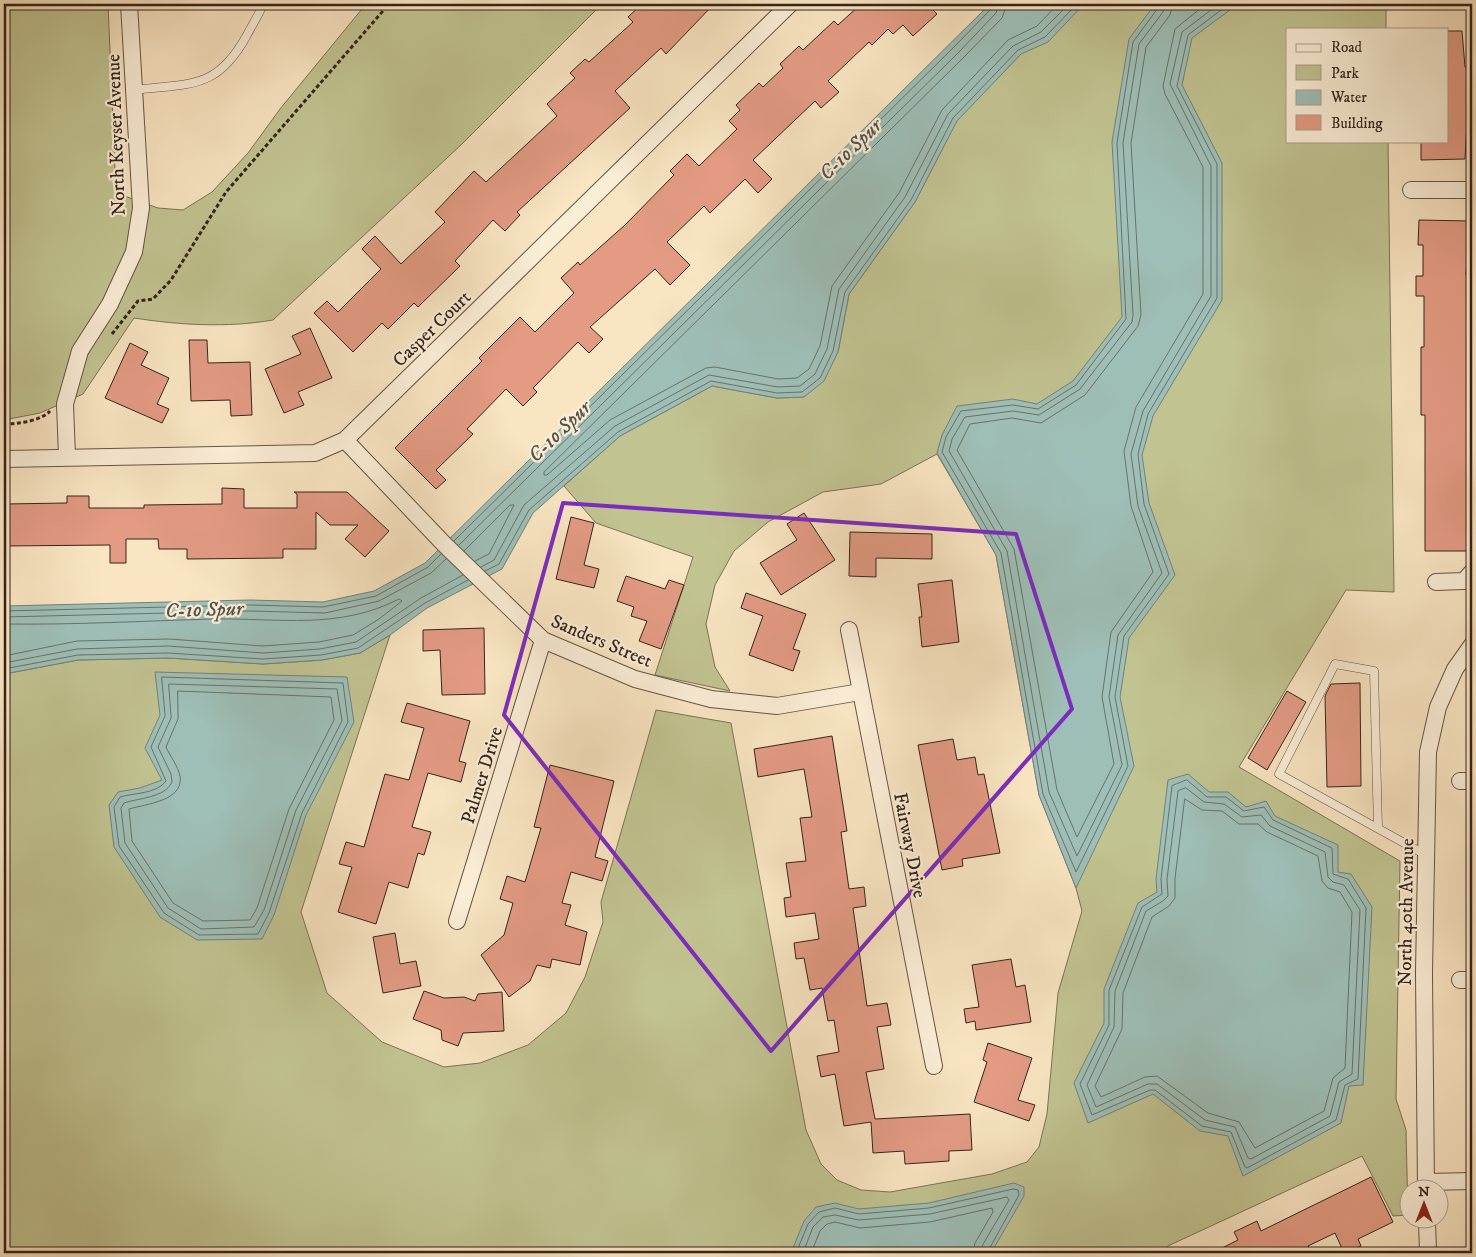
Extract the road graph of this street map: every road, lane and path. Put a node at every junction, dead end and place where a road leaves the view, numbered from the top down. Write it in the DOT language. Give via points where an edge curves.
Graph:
graph roads {
  1 [pos="129,4"];
  2 [pos="263,4"];
  3 [pos="389,4"];
  4 [pos="790,4"];
  5 [pos="134,90"];
  6 [pos="1411,190"];
  7 [pos="1472,190"];
  8 [pos="109,338"];
  9 [pos="50,409"];
  10 [pos="4,424"];
  11 [pos="345,440"];
  12 [pos="67,457"];
  13 [pos="4,459"];
  14 [pos="1472,572"];
  15 [pos="1436,582"];
  16 [pos="849,630"];
  17 [pos="543,640"];
  18 [pos="1472,645"];
  19 [pos="860,692"];
  20 [pos="1378,828"];
  21 [pos="1426,855"];
  22 [pos="457,921"];
  23 [pos="934,1066"];
  24 [pos="1426,1180"];
  25 [pos="1472,1181"];
  26 [pos="1448,1184"];
  27 [pos="1427,1230"];
  28 [pos="1428,1253"];
  1 -- 5 [label="street, North Keyser Avenue"];
  2 -- 5 [label="lane" via="240,48 218,73 190,83"];
  3 -- 8 [label="path" via="226,192 171,280 153,299 138,301"];
  4 -- 11 [label="street, Casper Court"];
  5 -- 12 [label="street, North Keyser Avenue" via="141,208 134,252 110,304 80,351 65,404"];
  6 -- 7 [label="street"];
  9 -- 10 [label="path" via="45,416"];
  11 -- 12 [label="street, Casper Court" via="315,452"];
  11 -- 17 [label="street, Sanders Street" via="483,584"];
  12 -- 13 [label="street, Casper Court"];
  14 -- 15 [label="street" via="1464,581"];
  16 -- 19 [label="street, Fairway Drive"];
  17 -- 19 [label="street, Sanders Street" via="635,679 711,699 777,706"];
  17 -- 22 [label="street, Palmer Drive"];
  18 -- 21 [label="street, North 40th Avenue" via="1454,669 1438,707 1428,752"];
  19 -- 23 [label="street, Fairway Drive"];
  20 -- 20 [label="lane" via="1374,671 1334,664 1280,774"];
  20 -- 21 [label="lane"];
  21 -- 24 [label="street, North 40th Avenue"];
  25 -- 26 [label="street"];
  27 -- 28 [label="street"];
}
